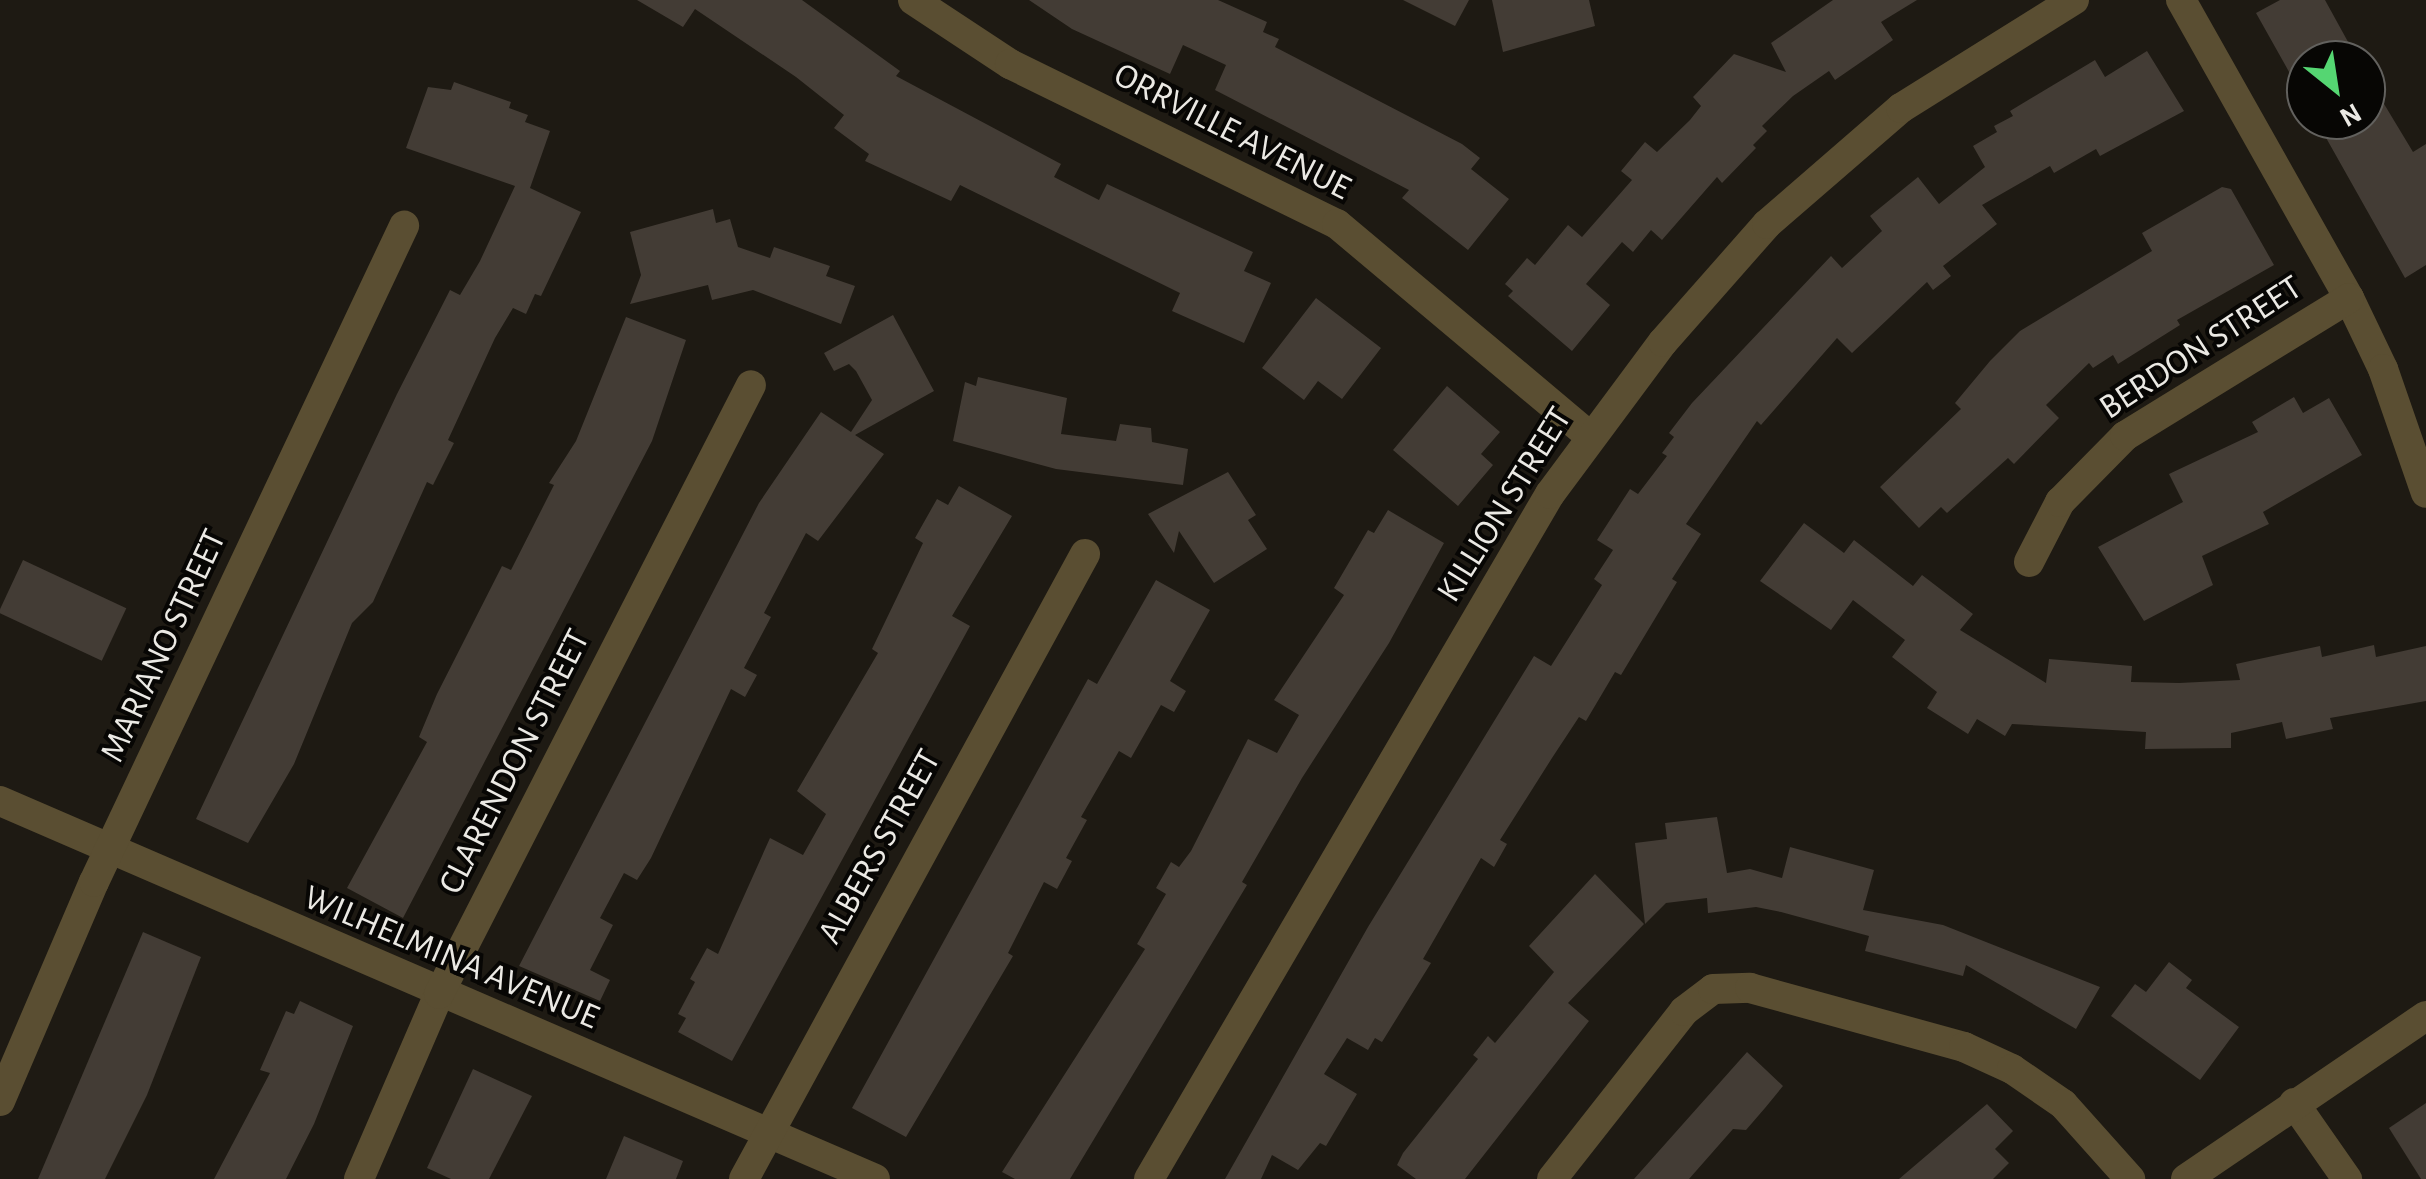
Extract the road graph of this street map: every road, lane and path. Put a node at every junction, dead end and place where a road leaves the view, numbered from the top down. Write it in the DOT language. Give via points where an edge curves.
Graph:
graph roads {
  1 [pos="913,0"];
  2 [pos="2074,0"];
  3 [pos="2181,0"];
  4 [pos="404,226"];
  5 [pos="2348,298"];
  6 [pos="751,385"];
  7 [pos="1590,436"];
  8 [pos="2426,493"];
  9 [pos="1085,554"];
  10 [pos="2029,562"];
  11 [pos="0,801"];
  12 [pos="109,850"];
  13 [pos="439,994"];
  14 [pos="2426,1016"];
  15 [pos="0,1101"];
  16 [pos="2294,1103"];
  17 [pos="766,1132"];
  18 [pos="358,1179"];
  19 [pos="744,1179"];
  20 [pos="875,1179"];
  21 [pos="1149,1179"];
  22 [pos="1552,1179"];
  23 [pos="2130,1179"];
  24 [pos="2186,1179"];
  25 [pos="2347,1179"];
  1 -- 7 [label="street, ORRVILLE AVENUE" via="1010,64 1337,224"];
  2 -- 7 [label="street, KILLION STREET" via="1901,108 1767,224"];
  3 -- 5 [label="street"];
  4 -- 12 [label="street, MARIANO STREET"];
  5 -- 8 [label="street" via="2384,370"];
  5 -- 10 [label="street, BERDON STREET" via="2125,436 2060,502"];
  6 -- 13 [label="street, CLARENDON STREET"];
  7 -- 21 [label="street, KILLION STREET"];
  9 -- 17 [label="street, ALBERS STREET"];
  11 -- 12 [label="street, WILHELMINA AVENUE"];
  12 -- 13 [label="street, WILHELMINA AVENUE"];
  12 -- 15 [label="street, MARIANO STREET"];
  13 -- 17 [label="street, WILHELMINA AVENUE"];
  13 -- 18 [label="street, CLARENDON STREET"];
  14 -- 16 [label="street"];
  16 -- 24 [label="street"];
  16 -- 25 [label="street"];
  17 -- 19 [label="street, ALBERS STREET"];
  17 -- 20 [label="street, WILHELMINA AVENUE"];
  22 -- 23 [label="street" via="1684,1011 1713,989 1750,988 1964,1047 2012,1069 2062,1104"];
}
